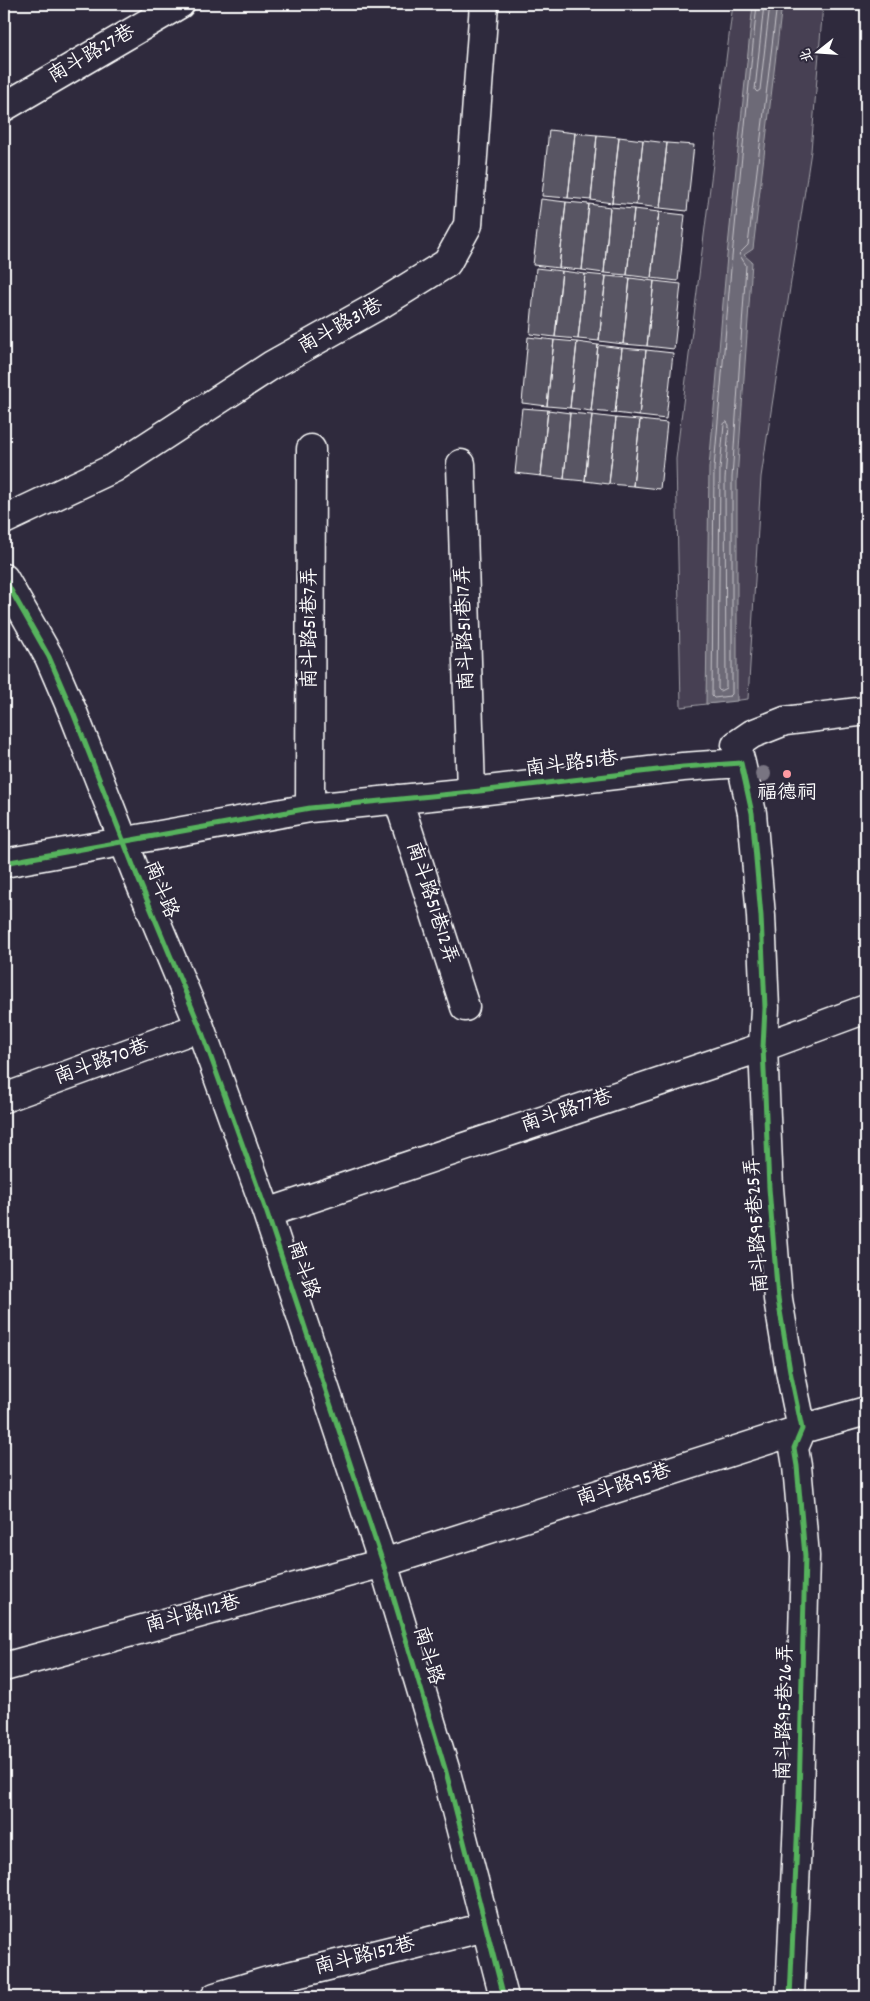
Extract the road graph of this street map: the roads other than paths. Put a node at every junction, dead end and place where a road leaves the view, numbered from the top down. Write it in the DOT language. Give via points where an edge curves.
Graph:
graph roads {
  1 [pos="180,4"];
  2 [pos="484,4"];
  3 [pos="4,107"];
  4 [pos="312,449"];
  5 [pos="461,464"];
  6 [pos="4,520"];
  7 [pos="4,578"];
  8 [pos="866,711"];
  9 [pos="741,763"];
  10 [pos="471,792"];
  11 [pos="398,799"];
  12 [pos="310,808"];
  13 [pos="124,841"];
  14 [pos="4,863"];
  15 [pos="465,1007"];
  16 [pos="866,1010"];
  17 [pos="200,1027"];
  18 [pos="763,1047"];
  19 [pos="4,1098"];
  20 [pos="267,1213"];
  21 [pos="866,1411"];
  22 [pos="802,1429"];
  23 [pos="383,1563"];
  24 [pos="4,1667"];
  25 [pos="486,1927"];
  26 [pos="215,1997"];
  27 [pos="504,1997"];
  28 [pos="790,1997"];
  1 -- 3 [label="street, 南斗路27巷"];
  2 -- 6 [label="street, 南斗路31巷" via="468,225 447,263 272,365 114,468"];
  4 -- 12 [label="street, 南斗路51巷7弄"];
  5 -- 10 [label="street, 南斗路51巷17弄"];
  7 -- 13 [label="street, 南斗路" via="49,657"];
  8 -- 9 [label="street" via="785,721 752,734 736,746"];
  9 -- 10 [label="street, 南斗路51巷"];
  9 -- 18 [label="street" via="752,812 761,916 765,1008"];
  10 -- 11 [label="street, 南斗路51巷"];
  11 -- 12 [label="street, 南斗路51巷"];
  11 -- 15 [label="street, 南斗路51巷12弄"];
  12 -- 13 [label="street, 南斗路51巷"];
  13 -- 14 [label="street, 南斗路51巷"];
  13 -- 17 [label="street, 南斗路"];
  16 -- 18 [label="street, 南斗路77巷"];
  17 -- 19 [label="street, 南斗路70巷"];
  17 -- 20 [label="street, 南斗路"];
  18 -- 20 [label="street, 南斗路77巷"];
  18 -- 22 [label="street, 南斗路95巷25弄" via="778,1299"];
  20 -- 23 [label="street, 南斗路"];
  21 -- 22 [label="street, 南斗路95巷"];
  22 -- 23 [label="street, 南斗路95巷"];
  22 -- 28 [label="street, 南斗路95巷26弄" via="794,1448 805,1556"];
  23 -- 24 [label="street, 南斗路112巷"];
  23 -- 25 [label="street, 南斗路" via="446,1772"];
  25 -- 26 [label="street, 南斗路152巷"];
  25 -- 27 [label="street, 南斗路"];
}
